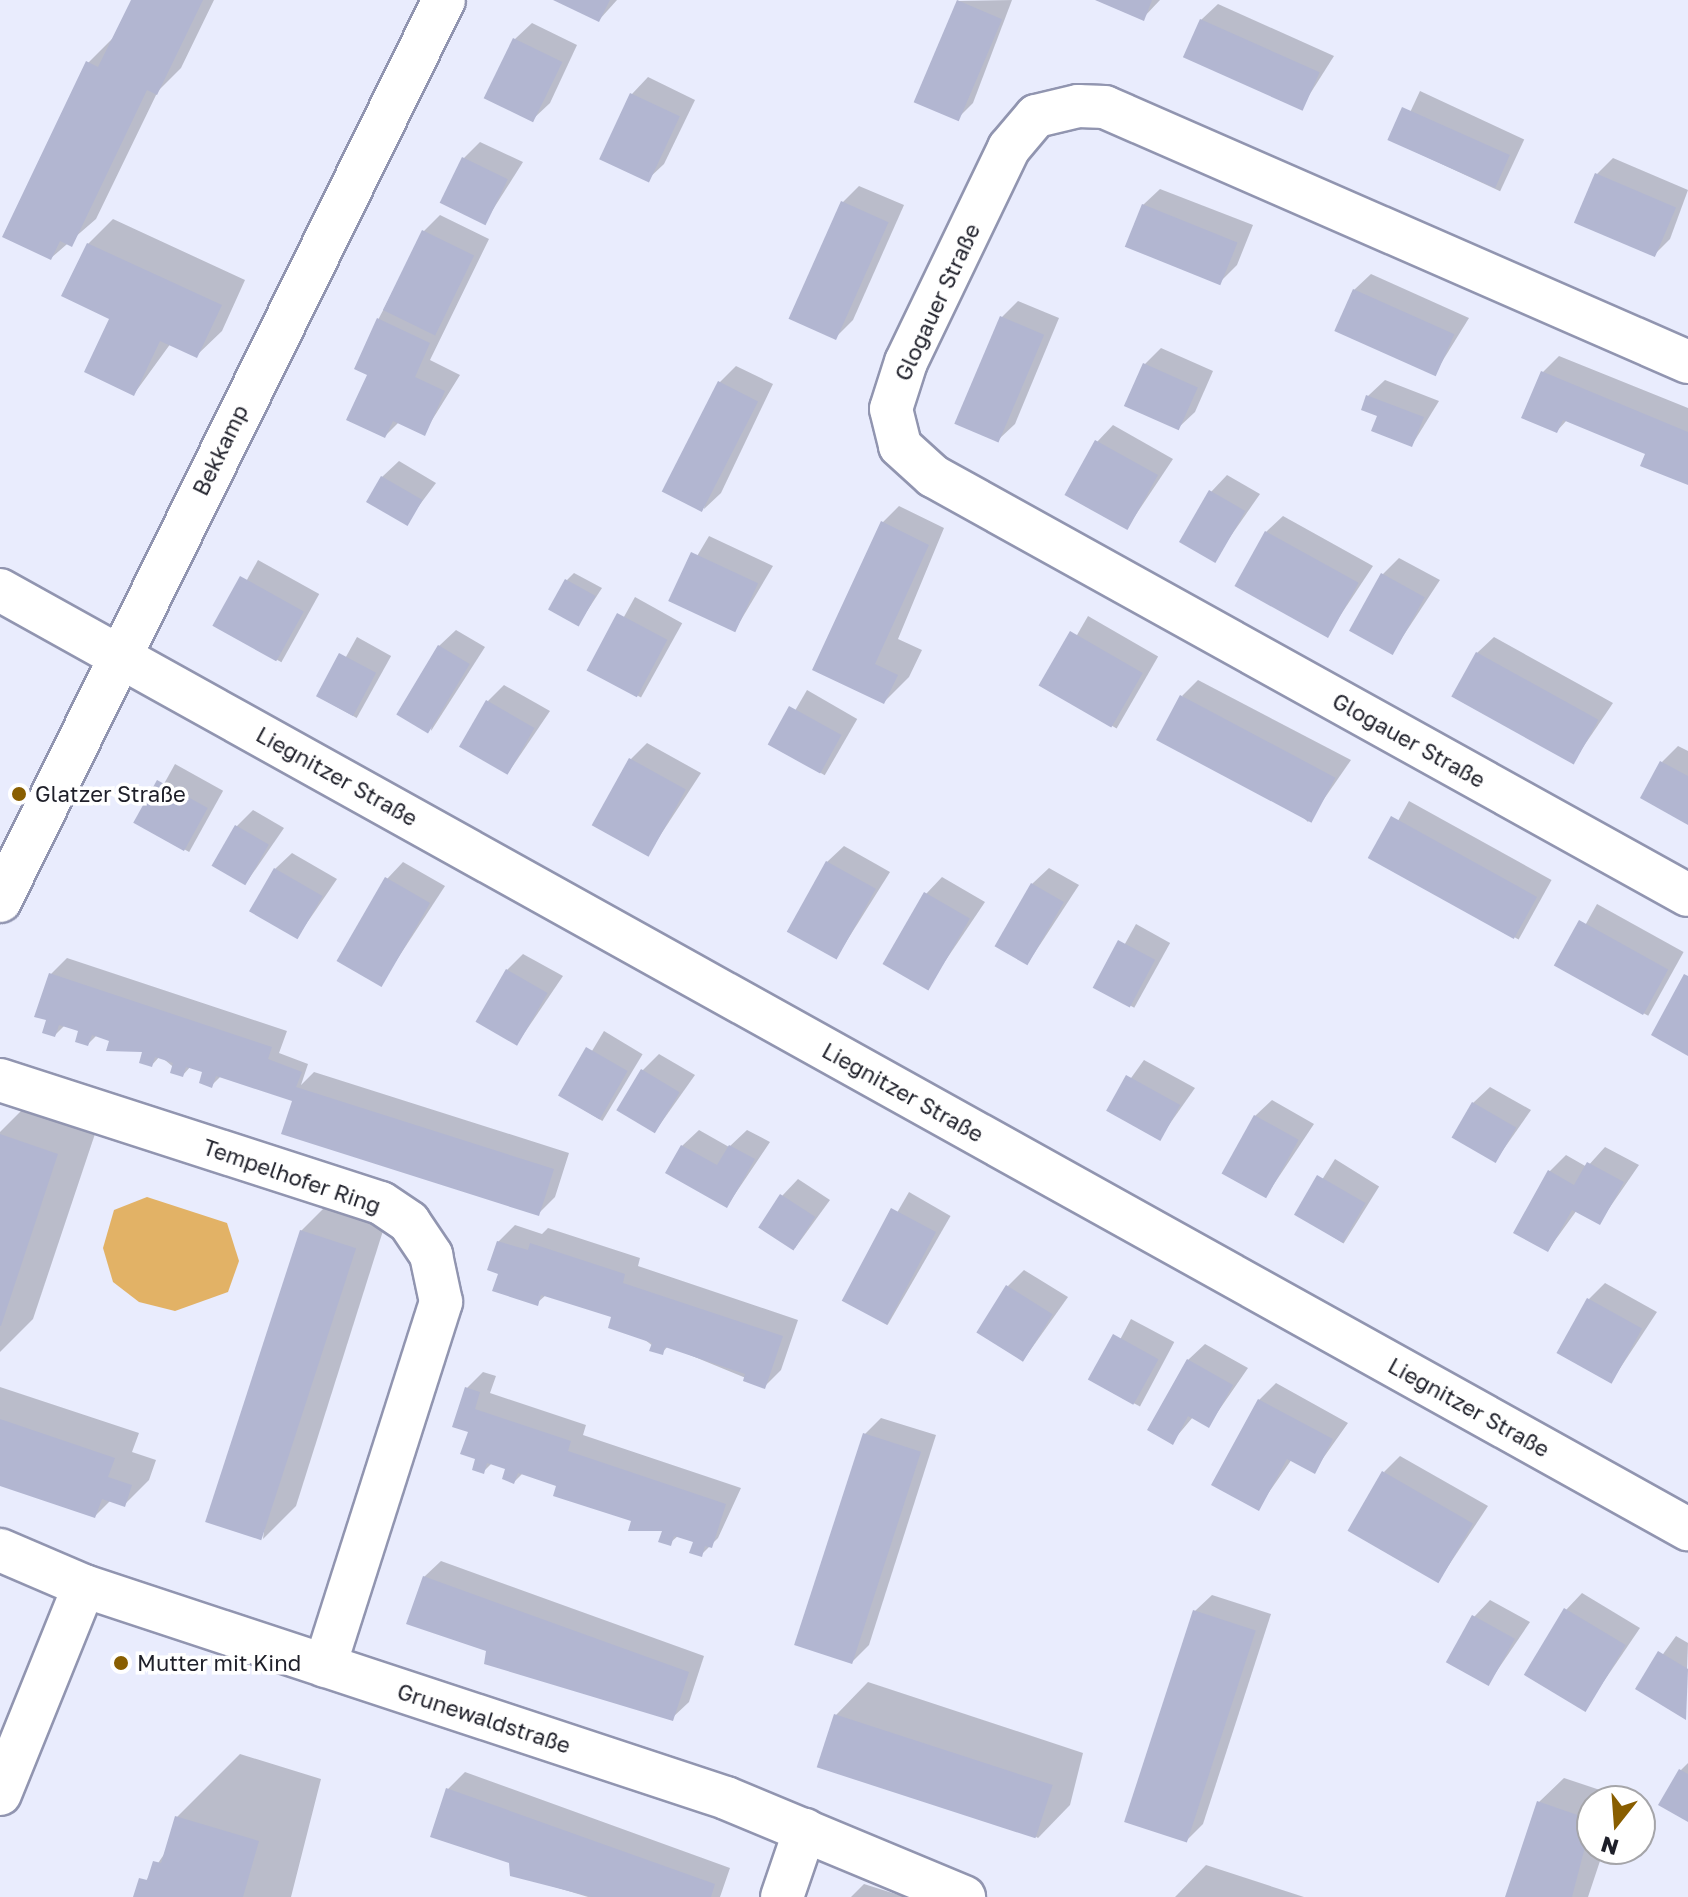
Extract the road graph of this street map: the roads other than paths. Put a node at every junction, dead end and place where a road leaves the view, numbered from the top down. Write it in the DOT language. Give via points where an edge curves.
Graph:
graph roads {
  1 [pos="444,0"];
  2 [pos="1688,362"];
  3 [pos="0,590"];
  4 [pos="118,654"];
  5 [pos="1688,895"];
  6 [pos="0,901"];
  7 [pos="0,1080"];
  8 [pos="1688,1529"];
  9 [pos="0,1550"];
  10 [pos="84,1586"];
  11 [pos="325,1666"];
  12 [pos="0,1794"];
  13 [pos="805,1830"];
  14 [pos="782,1897"];
  15 [pos="964,1897"];
  1 -- 4 [label="street, Bekkamp"];
  2 -- 5 [label="street, Glogauer Straße" via="1105,107 1078,106 1036,116 1009,148 906,362 891,409 900,446 933,476"];
  3 -- 4 [label="street"];
  4 -- 6 [label="street, Bekkamp"];
  4 -- 8 [label="street, Liegnitzer Straße"];
  7 -- 11 [label="street, Tempelhofer Ring" via="381,1203 409,1222 431,1255 441,1302"];
  9 -- 10 [label="street, Grunewaldstraße"];
  10 -- 11 [label="street, Grunewaldstraße"];
  10 -- 12 [label="street"];
  11 -- 13 [label="street, Grunewaldstraße"];
  13 -- 14 [label="street"];
  13 -- 15 [label="street, Grunewaldstraße"];
}
